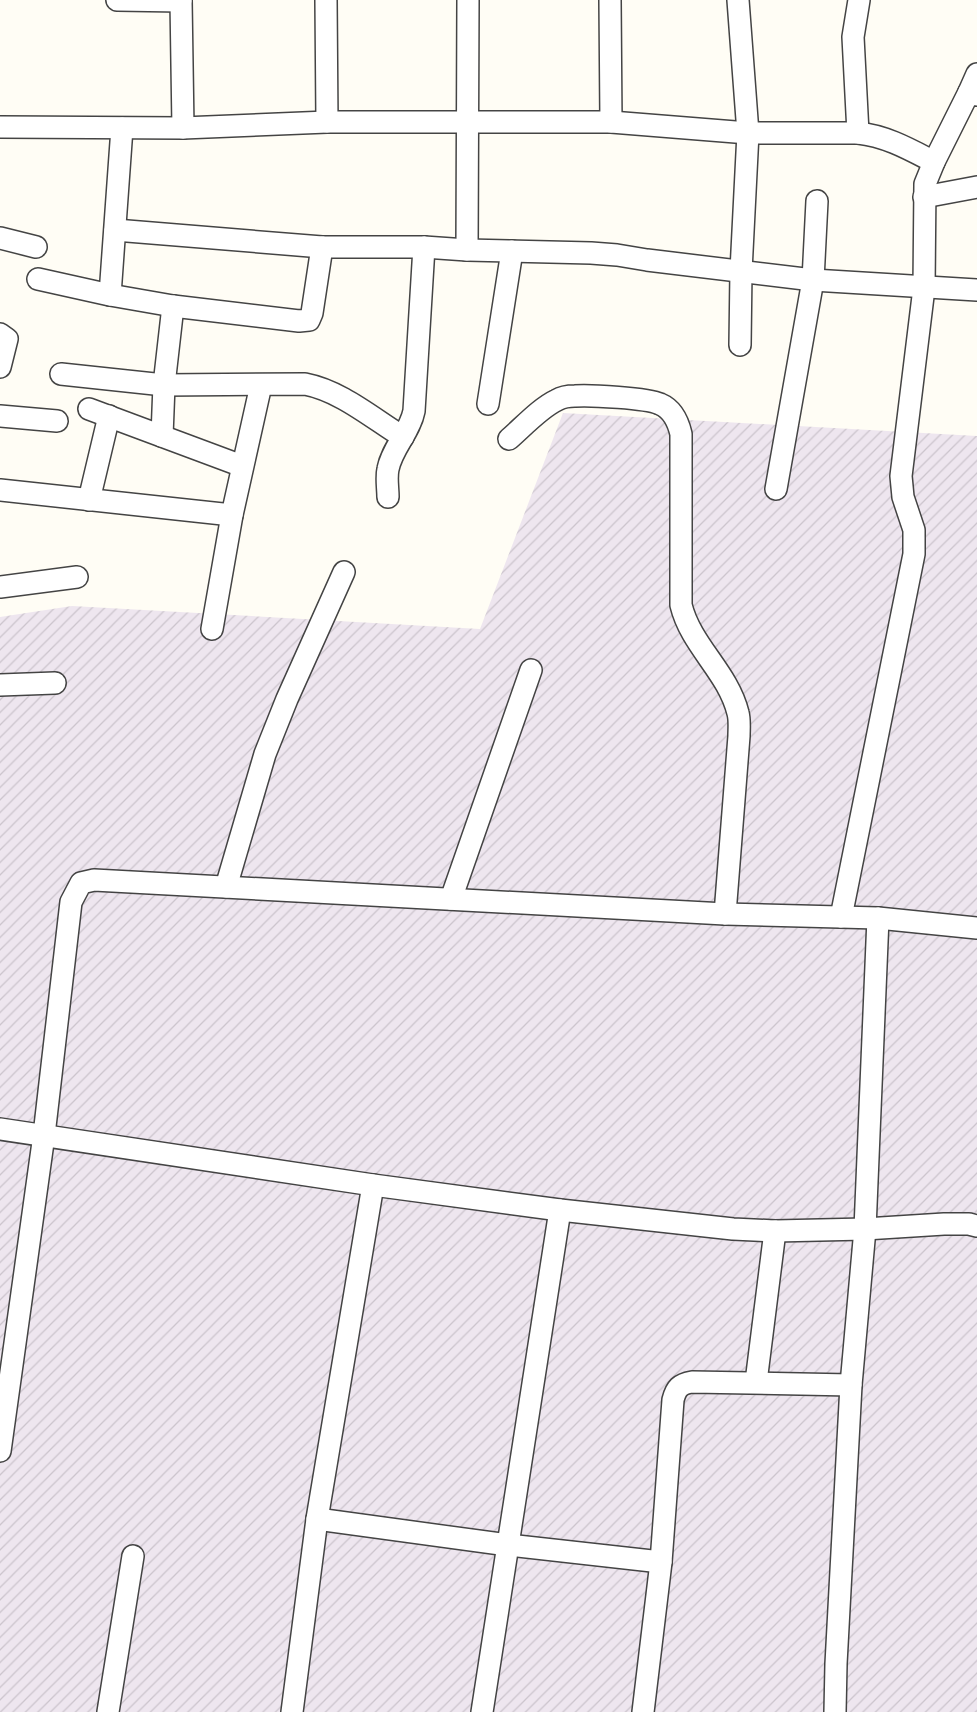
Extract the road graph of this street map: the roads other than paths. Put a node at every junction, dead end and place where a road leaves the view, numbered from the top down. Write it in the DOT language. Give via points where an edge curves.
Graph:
graph roads {
  1 [pos="117,0"];
  2 [pos="181,0"];
  3 [pos="326,0"];
  4 [pos="468,0"];
  5 [pos="610,0"];
  6 [pos="738,0"];
  7 [pos="859,0"];
  8 [pos="974,87"];
  9 [pos="327,122"];
  10 [pos="611,122"];
  11 [pos="468,123"];
  12 [pos="0,127"];
  13 [pos="122,128"];
  14 [pos="183,128"];
  15 [pos="858,133"];
  16 [pos="748,134"];
  17 [pos="934,162"];
  18 [pos="977,187"];
  19 [pos="924,197"];
  20 [pos="817,202"];
  21 [pos="115,230"];
  22 [pos="0,238"];
  23 [pos="322,247"];
  24 [pos="424,247"];
  25 [pos="36,248"];
  26 [pos="466,250"];
  27 [pos="512,251"];
  28 [pos="741,271"];
  29 [pos="38,279"];
  30 [pos="813,280"];
  31 [pos="924,288"];
  32 [pos="977,290"];
  33 [pos="110,295"];
  34 [pos="173,306"];
  35 [pos="0,334"];
  36 [pos="740,345"];
  37 [pos="0,367"];
  38 [pos="61,374"];
  39 [pos="261,384"];
  40 [pos="164,385"];
  41 [pos="488,404"];
  42 [pos="89,409"];
  43 [pos="0,416"];
  44 [pos="109,416"];
  45 [pos="57,421"];
  46 [pos="162,436"];
  47 [pos="403,437"];
  48 [pos="508,439"];
  49 [pos="242,466"];
  50 [pos="776,489"];
  51 [pos="0,490"];
  52 [pos="388,497"];
  53 [pos="89,500"];
  54 [pos="232,515"];
  55 [pos="344,572"];
  56 [pos="77,577"];
  57 [pos="0,587"];
  58 [pos="212,629"];
  59 [pos="531,670"];
  60 [pos="55,683"];
  61 [pos="0,685"];
  62 [pos="226,887"];
  63 [pos="452,899"];
  64 [pos="725,914"];
  65 [pos="841,916"];
  66 [pos="878,918"];
  67 [pos="977,928"];
  68 [pos="0,1129"];
  69 [pos="44,1135"];
  70 [pos="373,1185"];
  71 [pos="560,1210"];
  72 [pos="977,1226"];
  73 [pos="865,1228"];
  74 [pos="775,1231"];
  75 [pos="756,1382"];
  76 [pos="851,1385"];
  77 [pos="0,1451"];
  78 [pos="318,1519"];
  79 [pos="508,1545"];
  80 [pos="133,1556"];
  81 [pos="661,1562"];
  82 [pos="108,1712"];
  83 [pos="292,1712"];
  84 [pos="482,1712"];
  85 [pos="643,1712"];
  86 [pos="835,1712"];
  1 -- 2 [label="street"];
  2 -- 14 [label="street"];
  3 -- 9 [label="street"];
  4 -- 11 [label="street"];
  5 -- 10 [label="street"];
  6 -- 16 [label="street"];
  7 -- 15 [label="street" via="853,37"];
  8 -- 17 [label="street"];
  9 -- 11 [label="street"];
  9 -- 14 [label="street"];
  10 -- 11 [label="street"];
  10 -- 16 [label="street"];
  11 -- 26 [label="street"];
  12 -- 13 [label="street"];
  13 -- 14 [label="street"];
  13 -- 21 [label="street"];
  15 -- 16 [label="street"];
  15 -- 17 [label="street" via="891,140"];
  16 -- 28 [label="street"];
  17 -- 19 [label="street" via="925,184"];
  18 -- 19 [label="street"];
  19 -- 31 [label="street"];
  20 -- 30 [label="street"];
  21 -- 23 [label="street"];
  21 -- 33 [label="street"];
  22 -- 25 [label="street"];
  23 -- 24 [label="street"];
  23 -- 34 [label="street" via="309,320"];
  24 -- 26 [label="street"];
  24 -- 47 [label="street" via="414,411"];
  26 -- 27 [label="street"];
  27 -- 28 [label="street" via="617,255"];
  27 -- 41 [label="street"];
  28 -- 30 [label="street"];
  28 -- 36 [label="street"];
  29 -- 33 [label="street"];
  30 -- 31 [label="street"];
  30 -- 50 [label="street"];
  31 -- 32 [label="street"];
  31 -- 65 [label="street" via="901,476 903,497 914,530 914,554"];
  33 -- 34 [label="street"];
  34 -- 40 [label="street"];
  35 -- 37 [label="street" via="6,339"];
  38 -- 40 [label="street"];
  39 -- 40 [label="street"];
  39 -- 47 [label="street" via="305,384 331,391"];
  39 -- 49 [label="street"];
  40 -- 46 [label="street"];
  42 -- 44 [label="street"];
  43 -- 45 [label="street"];
  44 -- 46 [label="street"];
  44 -- 53 [label="street"];
  46 -- 49 [label="street"];
  47 -- 52 [label="street" via="388,470"];
  48 -- 64 [label="street" via="556,400 578,395 648,400 671,411 678,423 681,434 681,605 693,635 717,669 738,714"];
  49 -- 54 [label="street"];
  51 -- 53 [label="street"];
  53 -- 54 [label="street"];
  54 -- 58 [label="street"];
  55 -- 62 [label="street" via="265,754"];
  56 -- 57 [label="street"];
  59 -- 63 [label="street"];
  60 -- 61 [label="street"];
  62 -- 63 [label="street"];
  62 -- 69 [label="street" via="94,880 81,883 71,902"];
  63 -- 64 [label="street"];
  64 -- 65 [label="street"];
  65 -- 66 [label="street"];
  66 -- 67 [label="street"];
  66 -- 73 [label="street"];
  68 -- 69 [label="street"];
  69 -- 70 [label="street"];
  69 -- 77 [label="street"];
  70 -- 71 [label="street"];
  70 -- 78 [label="street"];
  71 -- 74 [label="street"];
  71 -- 79 [label="street"];
  72 -- 73 [label="street" via="944,1224"];
  73 -- 74 [label="street"];
  73 -- 76 [label="street"];
  74 -- 75 [label="street"];
  75 -- 76 [label="street"];
  75 -- 81 [label="street" via="692,1382 682,1384 676,1390"];
  76 -- 86 [label="street"];
  78 -- 79 [label="street"];
  78 -- 83 [label="street"];
  79 -- 81 [label="street"];
  79 -- 84 [label="street"];
  80 -- 82 [label="street"];
  81 -- 85 [label="street"];
}
